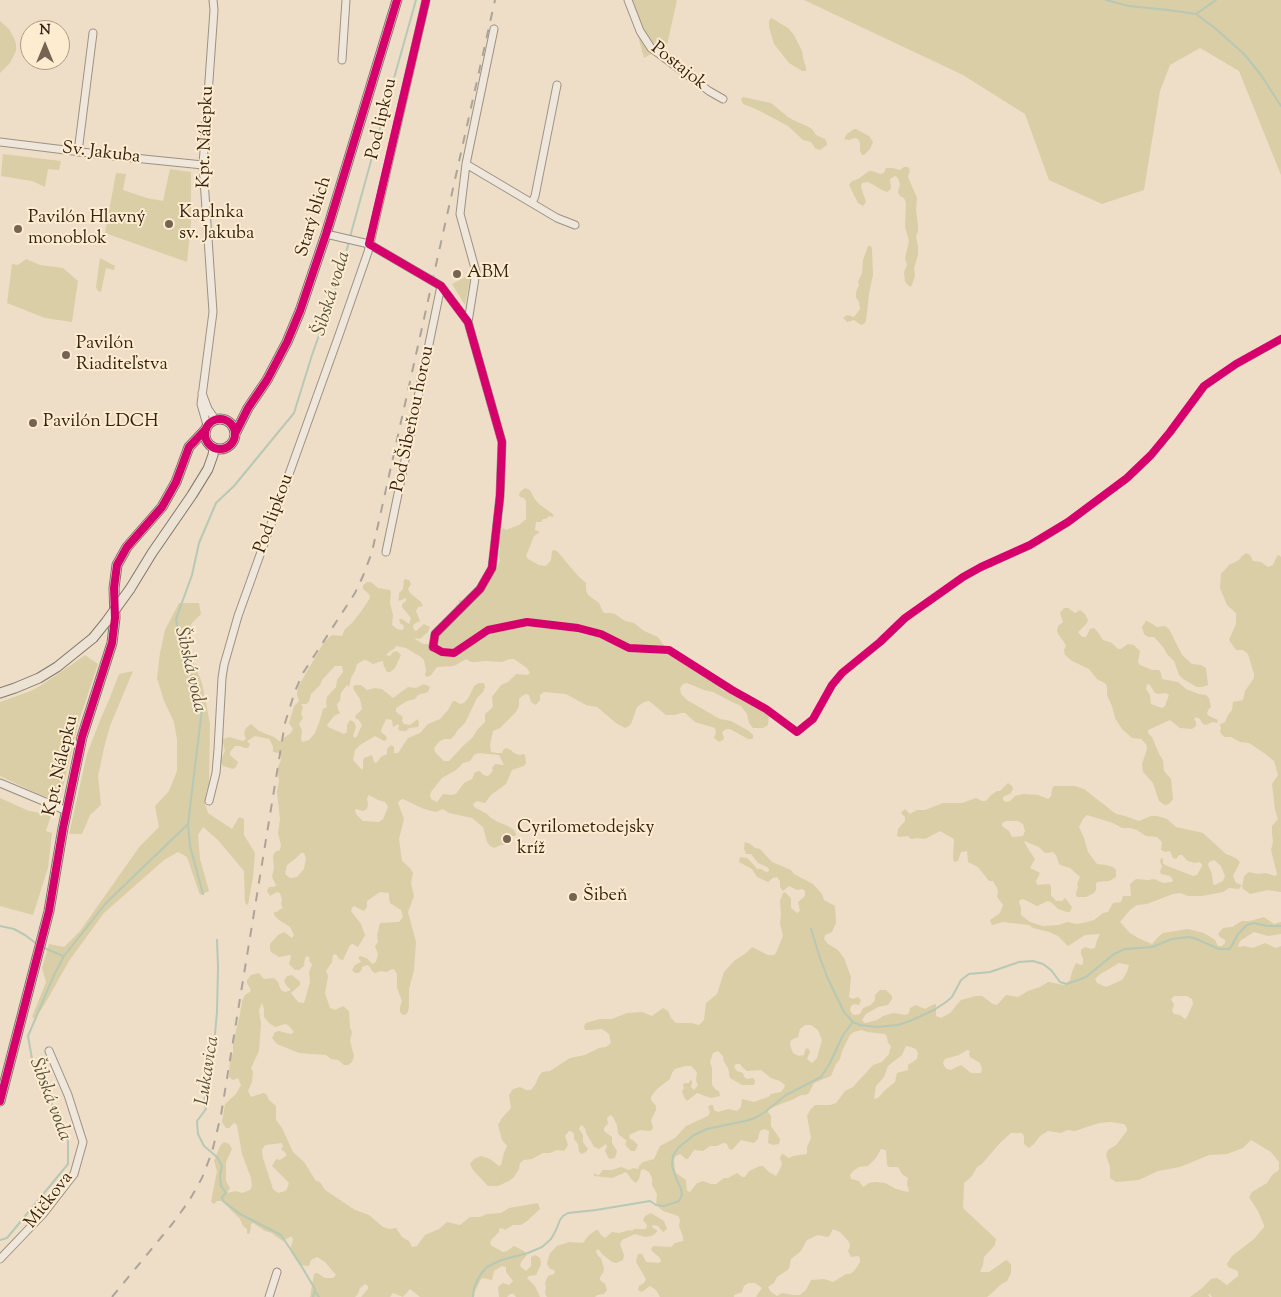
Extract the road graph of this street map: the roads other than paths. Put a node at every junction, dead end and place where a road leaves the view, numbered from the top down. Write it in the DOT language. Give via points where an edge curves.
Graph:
graph roads {
  1 [pos="213,0"];
  2 [pos="346,0"];
  3 [pos="397,0"];
  4 [pos="426,0"];
  5 [pos="628,0"];
  6 [pos="494,29"];
  7 [pos="93,33"];
  8 [pos="342,60"];
  9 [pos="557,85"];
  10 [pos="723,99"];
  11 [pos="0,142"];
  12 [pos="78,152"];
  13 [pos="466,164"];
  14 [pos="203,165"];
  15 [pos="532,203"];
  16 [pos="575,225"];
  17 [pos="326,234"];
  18 [pos="369,244"];
  19 [pos="441,286"];
  20 [pos="468,322"];
  21 [pos="202,393"];
  22 [pos="248,408"];
  23 [pos="215,419"];
  24 [pos="227,420"];
  25 [pos="207,427"];
  26 [pos="236,432"];
  27 [pos="211,446"];
  28 [pos="224,449"];
  29 [pos="186,456"];
  30 [pos="208,468"];
  31 [pos="386,552"];
  32 [pos="433,647"];
  33 [pos="0,693"];
  34 [pos="0,783"];
  35 [pos="208,801"];
  36 [pos="67,811"];
  37 [pos="49,1051"];
  38 [pos="0,1101"];
  39 [pos="0,1259"];
  40 [pos="277,1272"];
  41 [pos="269,1297"];
  1 -- 14 [label="street, Kpt. Nálepku"];
  2 -- 8 [label="street"];
  3 -- 17 [label="main road, Starý blich"];
  4 -- 18 [label="street, Pod lipkou"];
  5 -- 10 [label="street, Postajok" via="640,31 651,48"];
  6 -- 13 [label="street"];
  7 -- 12 [label="street"];
  9 -- 15 [label="street"];
  11 -- 12 [label="street, Sv. Jakuba"];
  12 -- 14 [label="street, Sv. Jakuba"];
  13 -- 15 [label="street"];
  13 -- 20 [label="street" via="460,214 476,272"];
  14 -- 21 [label="street, Kpt. Nálepku" via="213,312"];
  15 -- 16 [label="street"];
  17 -- 18 [label="street"];
  17 -- 22 [label="main road, Starý blich" via="287,342"];
  18 -- 19 [label="street"];
  18 -- 35 [label="street, Pod lipkou" via="238,616 224,665 216,773"];
  19 -- 20 [label="street"];
  19 -- 31 [label="street, Pod Šibeňou horou"];
  20 -- 32 [label="street" via="502,442 500,496 492,568 480,589 435,634"];
  21 -- 23 [label="street"];
  21 -- 25 [label="street, Kpt. Nálepku" via="200,404"];
  22 -- 24 [label="main road, Starý blich"];
  22 -- 26 [label="main road, Starý blich"];
  23 -- 24 [label="main road"];
  23 -- 25 [label="main road"];
  24 -- 26 [label="main road"];
  25 -- 27 [label="main road" via="205,438"];
  25 -- 29 [label="main road, Kpt. Nálepku" via="189,447"];
  26 -- 28 [label="main road" via="234,441"];
  27 -- 28 [label="main road"];
  27 -- 29 [label="main road" via="204,442"];
  27 -- 30 [label="main road" via="213,454"];
  28 -- 30 [label="main road" via="222,456"];
  29 -- 36 [label="main road, Kpt. Nálepku" via="162,507 127,547 117,565 112,643 82,737"];
  30 -- 33 [label="main road, bridge" via="130,589 93,638 39,678"];
  34 -- 36 [label="street"];
  36 -- 38 [label="main road, Kpt. Nálepku" via="49,911"];
  37 -- 39 [label="street, Mičkova" via="83,1142 74,1174 43,1214"];
  40 -- 41 [label="street"];
}
